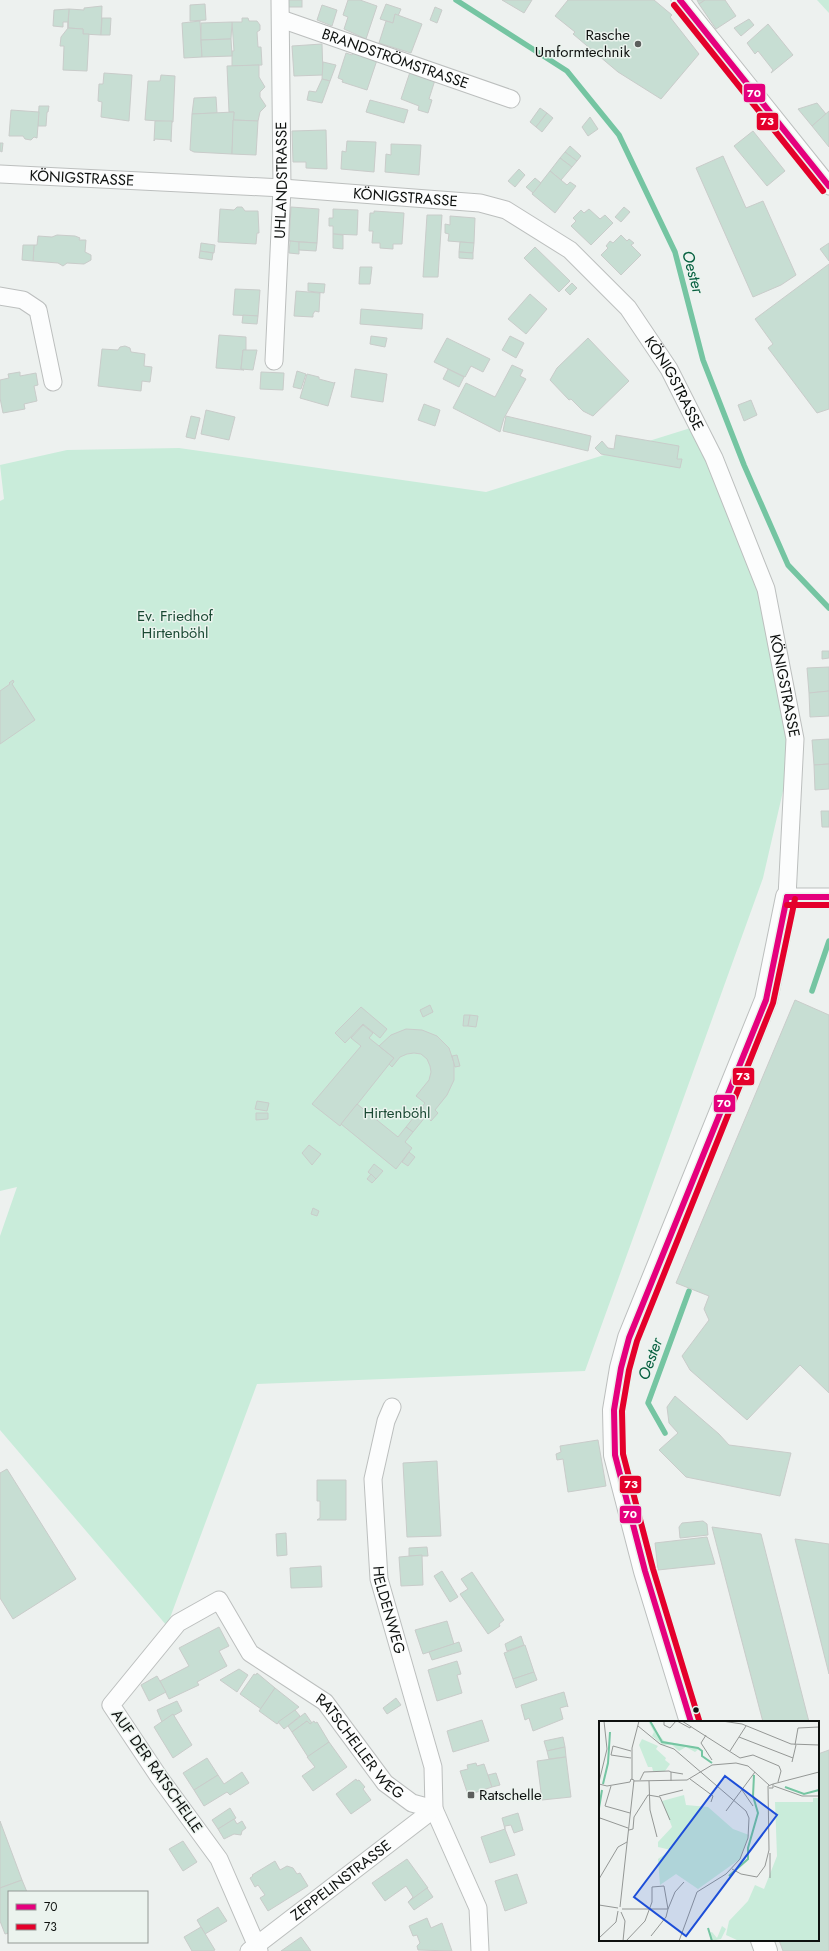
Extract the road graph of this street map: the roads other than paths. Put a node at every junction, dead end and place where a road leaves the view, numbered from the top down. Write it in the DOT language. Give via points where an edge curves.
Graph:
graph roads {
  1 [pos="280,0"];
  2 [pos="680,0"];
  3 [pos="281,19"];
  4 [pos="511,99"];
  5 [pos="0,174"];
  6 [pos="829,186"];
  7 [pos="282,188"];
  8 [pos="0,296"];
  9 [pos="274,361"];
  10 [pos="53,382"];
  11 [pos="787,897"];
  12 [pos="827,897"];
  13 [pos="392,1407"];
  14 [pos="218,1600"];
  15 [pos="691,1721"];
  16 [pos="434,1810"];
  17 [pos="762,1941"];
  18 [pos="255,1949"];
  19 [pos="480,1951"];
  20 [pos="766,1951"];
  1 -- 3 [label="street, UHLANDSTRASSE"];
  2 -- 6 [label="street"];
  3 -- 4 [label="street, BRANDSTRÖMSTRASSE"];
  3 -- 7 [label="street, UHLANDSTRASSE"];
  5 -- 7 [label="street, KÖNIGSTRASSE"];
  7 -- 9 [label="street, UHLANDSTRASSE"];
  7 -- 11 [label="street, KÖNIGSTRASSE" via="480,203 506,210 570,250 628,308 669,370 711,451 766,589 795,739"];
  8 -- 10 [label="street" via="23,300 38,310"];
  11 -- 12 [label="street"];
  11 -- 15 [label="street, KÖNIGSTRASSE" via="766,1000 629,1338 620,1368 614,1410 615,1455 645,1571"];
  13 -- 16 [label="street, HELDENWEG" via="386,1421 373,1479 379,1579 433,1767"];
  14 -- 16 [label="street, RATSCHELLER WEG" via="250,1653 325,1702 385,1784 412,1803"];
  14 -- 18 [label="street, AUF DER RATSCHELLE" via="178,1624 111,1705 159,1778 219,1859"];
  16 -- 18 [label="street, ZEPPELINSTRASSE"];
  16 -- 19 [label="street" via="478,1908"];
  17 -- 20 [label="street"];
}
